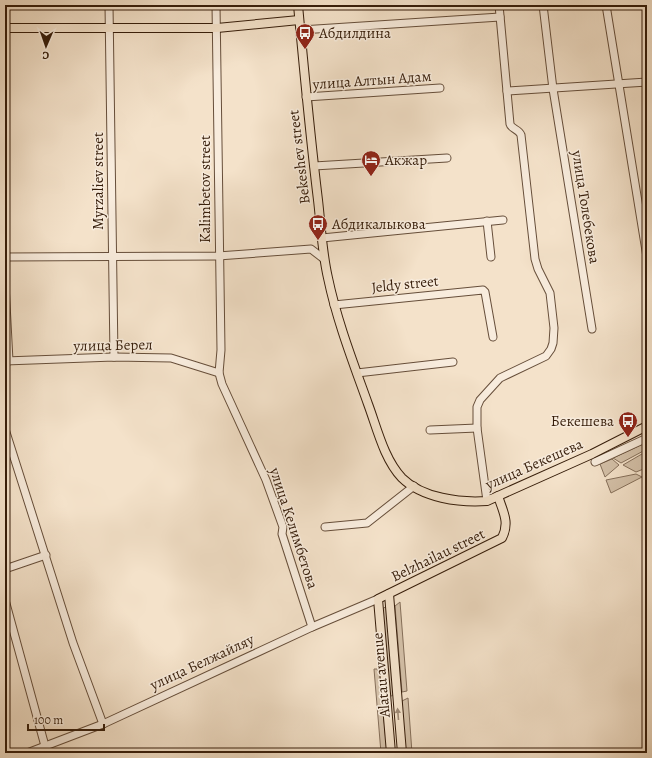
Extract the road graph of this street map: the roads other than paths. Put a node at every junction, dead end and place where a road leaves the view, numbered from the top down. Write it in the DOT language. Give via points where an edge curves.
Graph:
graph roads {
  1 [pos="109,5"];
  2 [pos="216,5"];
  3 [pos="298,5"];
  4 [pos="499,5"];
  5 [pos="543,5"];
  6 [pos="606,5"];
  7 [pos="500,17"];
  8 [pos="299,20"];
  9 [pos="5,28"];
  10 [pos="110,28"];
  11 [pos="217,28"];
  12 [pos="301,30"];
  13 [pos="647,82"];
  14 [pos="618,84"];
  15 [pos="440,88"];
  16 [pos="553,89"];
  17 [pos="506,91"];
  18 [pos="306,97"];
  19 [pos="447,158"];
  20 [pos="314,166"];
  21 [pos="504,220"];
  22 [pos="487,222"];
  23 [pos="322,238"];
  24 [pos="112,256"];
  25 [pos="218,256"];
  26 [pos="5,257"];
  27 [pos="491,257"];
  28 [pos="647,257"];
  29 [pos="324,258"];
  30 [pos="5,284"];
  31 [pos="334,305"];
  32 [pos="592,329"];
  33 [pos="493,337"];
  34 [pos="114,357"];
  35 [pos="7,361"];
  36 [pos="453,362"];
  37 [pos="219,373"];
  38 [pos="357,373"];
  39 [pos="647,426"];
  40 [pos="477,428"];
  41 [pos="5,429"];
  42 [pos="430,430"];
  43 [pos="647,438"];
  44 [pos="595,462"];
  45 [pos="414,486"];
  46 [pos="498,496"];
  47 [pos="487,501"];
  48 [pos="325,527"];
  49 [pos="46,555"];
  50 [pos="5,569"];
  51 [pos="389,594"];
  52 [pos="378,599"];
  53 [pos="5,600"];
  54 [pos="312,627"];
  55 [pos="397,698"];
  56 [pos="386,700"];
  57 [pos="103,724"];
  58 [pos="45,746"];
  59 [pos="27,753"];
  60 [pos="391,753"];
  61 [pos="402,753"];
  1 -- 10 [label="street, Myrzaliev street"];
  2 -- 11 [label="street, Kalimbetov street"];
  3 -- 8 [label="main road, Bekeshev street"];
  4 -- 7 [label="street"];
  5 -- 16 [label="street, улица Толебекова"];
  6 -- 14 [label="street"];
  7 -- 12 [label="street"];
  7 -- 17 [label="street"];
  8 -- 11 [label="main road"];
  8 -- 12 [label="main road, Bekeshev street"];
  9 -- 10 [label="main road"];
  10 -- 11 [label="main road"];
  10 -- 24 [label="street, Myrzaliev street"];
  11 -- 25 [label="street, Kalimbetov street"];
  12 -- 18 [label="main road, Bekeshev street"];
  13 -- 14 [label="street"];
  14 -- 16 [label="street"];
  14 -- 28 [label="street"];
  15 -- 18 [label="street, улица Алтын Адам"];
  16 -- 17 [label="street"];
  16 -- 32 [label="street, улица Толебекова"];
  17 -- 40 [label="street" via="510,124 520,135 535,259 550,293 554,328 551,349 546,356 500,378 480,400 476,407"];
  18 -- 20 [label="main road, Bekeshev street"];
  19 -- 20 [label="street"];
  20 -- 23 [label="main road, Bekeshev street"];
  21 -- 22 [label="street"];
  22 -- 23 [label="street"];
  22 -- 27 [label="street"];
  23 -- 29 [label="main road, Bekeshev street"];
  24 -- 25 [label="street"];
  24 -- 26 [label="street"];
  24 -- 34 [label="street, Myrzaliev street"];
  25 -- 29 [label="street" via="311,249"];
  25 -- 37 [label="street, Kalimbetov street" via="221,350"];
  29 -- 31 [label="main road, Bekeshev street"];
  30 -- 35 [label="street"];
  31 -- 33 [label="street, Jeldy street" via="480,289 485,292"];
  31 -- 38 [label="main road, Bekeshev street"];
  34 -- 35 [label="street, улица Берел"];
  34 -- 37 [label="street, улица Берел" via="171,358"];
  36 -- 38 [label="street"];
  37 -- 54 [label="street, улица Келимбетова" via="266,480 283,527 282,534"];
  38 -- 45 [label="main road, улица Бекешева" via="393,466 402,478"];
  39 -- 46 [label="main road, улица Бекешева"];
  40 -- 42 [label="street"];
  40 -- 47 [label="street"];
  41 -- 49 [label="street"];
  43 -- 44 [label="street"];
  45 -- 47 [label="main road, улица Бекешева" via="443,497 474,502"];
  45 -- 48 [label="street" via="367,523"];
  46 -- 47 [label="main road, улица Бекешева"];
  46 -- 51 [label="main road, Belzhailau street" via="506,522 502,538"];
  49 -- 50 [label="street"];
  49 -- 57 [label="street" via="73,643"];
  51 -- 52 [label="main road, улица Белжайляу"];
  51 -- 55 [label="main road, Alatau avenue"];
  52 -- 54 [label="street, улица Белжайляу"];
  52 -- 56 [label="main road, Alatau avenue"];
  53 -- 58 [label="street"];
  54 -- 57 [label="street, улица Белжайляу"];
  55 -- 56 [label="main road"];
  61 -- 55 [label="main road, Alatau avenue, one-way"];
  56 -- 60 [label="main road, Alatau avenue"];
  57 -- 58 [label="street, улица Белжайляу"];
  58 -- 59 [label="street, улица Белжайляу"];
}
